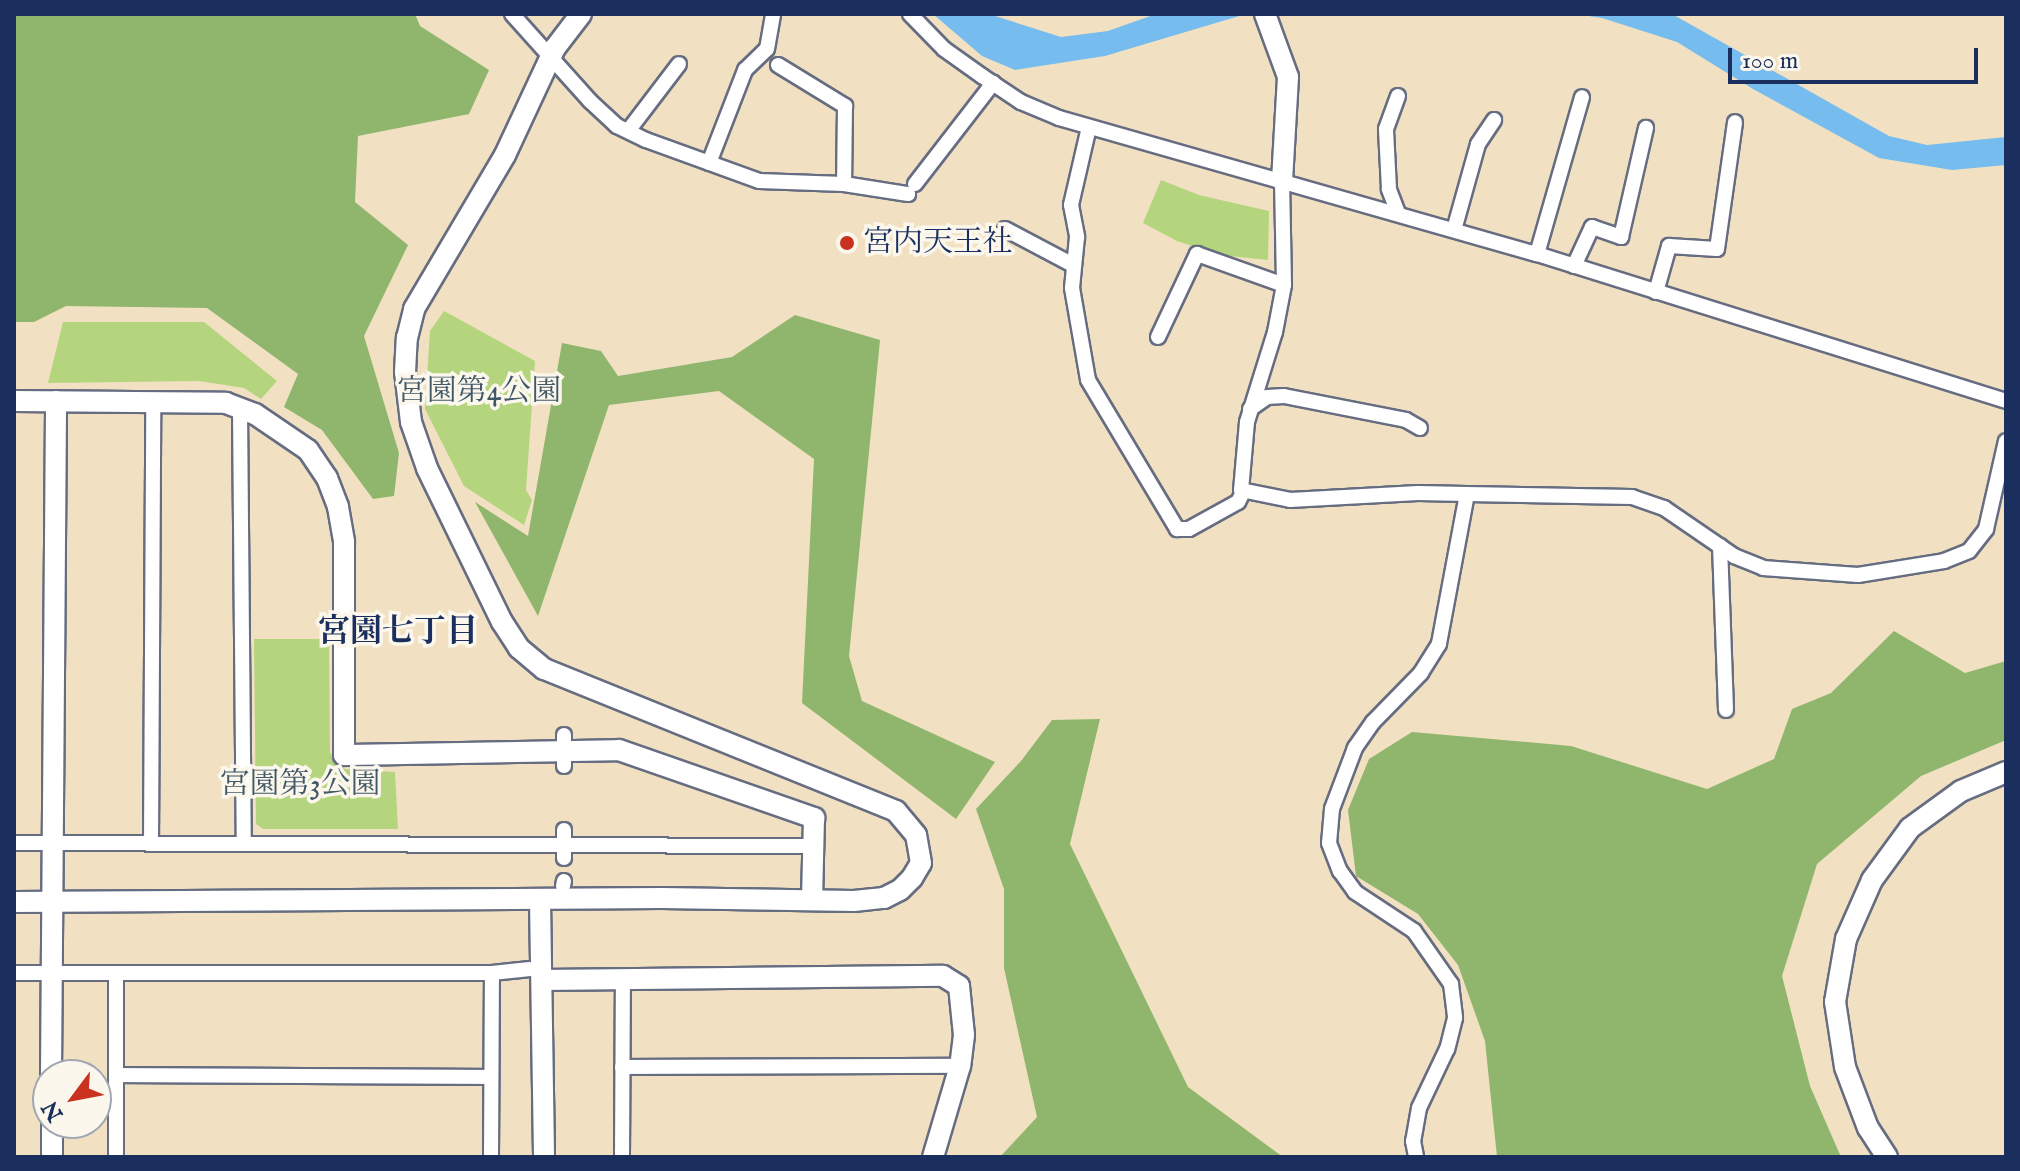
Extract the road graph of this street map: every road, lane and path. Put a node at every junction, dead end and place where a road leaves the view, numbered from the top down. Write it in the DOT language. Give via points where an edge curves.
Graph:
graph roads {
  1 [pos="512,14"];
  2 [pos="581,14"];
  3 [pos="773,14"];
  4 [pos="910,14"];
  5 [pos="1266,17"];
  6 [pos="550,58"];
  7 [pos="679,64"];
  8 [pos="778,65"];
  9 [pos="993,83"];
  10 [pos="1398,96"];
  11 [pos="1582,97"];
  12 [pos="1494,120"];
  13 [pos="1735,122"];
  14 [pos="1089,127"];
  15 [pos="1646,128"];
  16 [pos="628,131"];
  17 [pos="709,163"];
  18 [pos="1282,180"];
  19 [pos="844,184"];
  20 [pos="1398,213"];
  21 [pos="1005,229"];
  22 [pos="1454,230"];
  23 [pos="1537,254"];
  24 [pos="1073,265"];
  25 [pos="1574,266"];
  26 [pos="1284,285"];
  27 [pos="1656,292"];
  28 [pos="1158,337"];
  29 [pos="14,401"];
  30 [pos="56,401"];
  31 [pos="153,401"];
  32 [pos="2006,401"];
  33 [pos="240,409"];
  34 [pos="1250,409"];
  35 [pos="1420,428"];
  36 [pos="2006,441"];
  37 [pos="1243,492"];
  38 [pos="1467,494"];
  39 [pos="1720,546"];
  40 [pos="1726,710"];
  41 [pos="2006,772"];
  42 [pos="14,843"];
  43 [pos="52,843"];
  44 [pos="151,844"];
  45 [pos="244,844"];
  46 [pos="813,846"];
  47 [pos="540,900"];
  48 [pos="812,900"];
  49 [pos="14,902"];
  50 [pos="51,902"];
  51 [pos="14,973"];
  52 [pos="51,973"];
  53 [pos="116,973"];
  54 [pos="492,973"];
  55 [pos="536,974"];
  56 [pos="623,979"];
  57 [pos="51,1059"];
  58 [pos="960,1066"];
  59 [pos="622,1067"];
  60 [pos="116,1075"];
  61 [pos="491,1077"];
  62 [pos="116,1157"];
  63 [pos="491,1157"];
  64 [pos="544,1157"];
  65 [pos="622,1157"];
  66 [pos="933,1157"];
  67 [pos="1416,1157"];
  68 [pos="1887,1157"];
  1 -- 6 [label="street"];
  2 -- 6 [label="street"];
  3 -- 17 [label="street" via="767,49 745,70"];
  4 -- 9 [label="street" via="944,49"];
  5 -- 18 [label="street" via="1288,77"];
  6 -- 16 [label="street"];
  6 -- 48 [label="street" via="505,155 414,309 404,357 411,422 427,468 502,622 544,669 564,685 804,771 896,811 910,823 921,863 900,890 884,898"];
  7 -- 16 [label="street"];
  8 -- 19 [label="street" via="845,106"];
  9 -- 14 [label="street" via="1021,102"];
  9 -- 19 [label="street" via="912,189"];
  10 -- 20 [label="street" via="1386,129 1389,189"];
  11 -- 23 [label="street"];
  12 -- 22 [label="street" via="1478,144"];
  13 -- 27 [label="street" via="1717,249 1669,246"];
  14 -- 18 [label="street"];
  14 -- 24 [label="street" via="1071,201 1077,237"];
  15 -- 25 [label="street" via="1621,237 1592,227"];
  16 -- 17 [label="street"];
  17 -- 19 [label="street" via="759,181"];
  18 -- 20 [label="street"];
  18 -- 26 [label="street"];
  20 -- 22 [label="street"];
  21 -- 24 [label="street"];
  22 -- 23 [label="street"];
  23 -- 25 [label="street"];
  24 -- 37 [label="street" via="1088,380 1173,525 1189,529 1238,502"];
  25 -- 27 [label="street"];
  26 -- 28 [label="street" via="1197,254"];
  26 -- 34 [label="street"];
  27 -- 32 [label="street"];
  29 -- 30 [label="street"];
  30 -- 31 [label="street"];
  30 -- 43 [label="street"];
  31 -- 33 [label="street" via="226,403"];
  31 -- 44 [label="street"];
  33 -- 45 [label="street"];
  33 -- 46 [label="street" via="308,450 338,507 344,542 344,755 619,750 814,818"];
  34 -- 35 [label="street" via="1267,397 1284,396 1406,420"];
  34 -- 37 [label="street"];
  36 -- 39 [label="street" via="1986,529 1969,551 1957,557 1838,575 1768,570"];
  37 -- 38 [label="street" via="1290,500"];
  38 -- 39 [label="street" via="1632,497 1664,508"];
  38 -- 67 [label="street" via="1439,644 1421,673 1355,748 1332,809 1329,843 1355,892 1414,931 1451,984 1455,1018 1447,1049 1419,1108"];
  39 -- 40 [label="street"];
  41 -- 68 [label="street" via="1961,791 1910,828 1872,880 1846,939 1835,1002 1845,1067 1868,1128"];
  42 -- 43 [label="street"];
  43 -- 44 [label="street"];
  43 -- 50 [label="street"];
  44 -- 45 [label="street"];
  45 -- 46 [label="street"];
  46 -- 48 [label="street"];
  47 -- 48 [label="street"];
  47 -- 50 [label="street"];
  47 -- 55 [label="street"];
  49 -- 50 [label="street"];
  50 -- 52 [label="street"];
  51 -- 52 [label="street"];
  52 -- 53 [label="street"];
  52 -- 57 [label="street"];
  53 -- 54 [label="street"];
  53 -- 60 [label="street"];
  54 -- 55 [label="street"];
  54 -- 61 [label="street"];
  55 -- 56 [label="street"];
  55 -- 64 [label="street"];
  56 -- 58 [label="street" via="943,976 959,986 964,1035"];
  56 -- 59 [label="street"];
  58 -- 59 [label="street"];
  58 -- 66 [label="street"];
  59 -- 65 [label="street"];
  60 -- 61 [label="street"];
  60 -- 62 [label="street"];
  61 -- 63 [label="street"];
}
